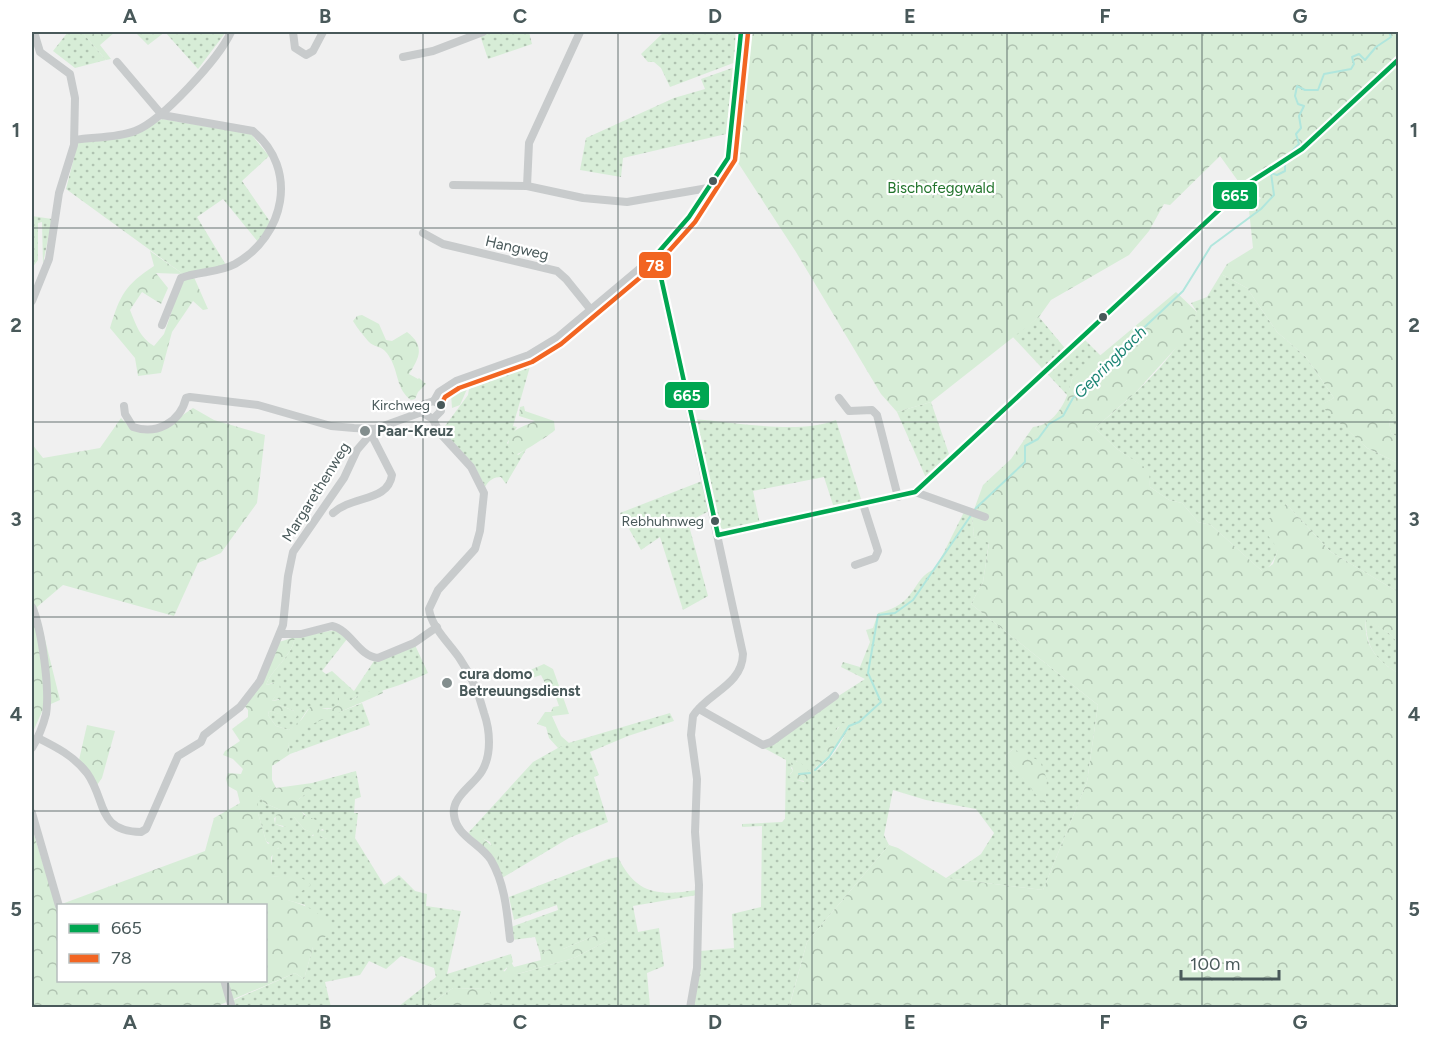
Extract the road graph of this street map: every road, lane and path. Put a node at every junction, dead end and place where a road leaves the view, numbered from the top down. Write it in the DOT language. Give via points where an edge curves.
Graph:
graph roads {
  1 [pos="34,32"];
  2 [pos="231,32"];
  3 [pos="293,32"];
  4 [pos="323,32"];
  5 [pos="483,32"];
  6 [pos="580,32"];
  7 [pos="741,32"];
  8 [pos="403,57"];
  9 [pos="1398,60"];
  10 [pos="117,62"];
  11 [pos="162,116"];
  12 [pos="75,140"];
  13 [pos="453,185"];
  14 [pos="527,186"];
  15 [pos="708,188"];
  16 [pos="423,233"];
  17 [pos="656,255"];
  18 [pos="32,302"];
  19 [pos="591,310"];
  20 [pos="162,325"];
  21 [pos="839,398"];
  22 [pos="434,400"];
  23 [pos="124,406"];
  24 [pos="422,409"];
  25 [pos="433,419"];
  26 [pos="373,432"];
  27 [pos="915,492"];
  28 [pos="898,496"];
  29 [pos="863,504"];
  30 [pos="333,513"];
  31 [pos="982,516"];
  32 [pos="718,535"];
  33 [pos="855,565"];
  34 [pos="32,607"];
  35 [pos="437,627"];
  36 [pos="280,634"];
  37 [pos="835,696"];
  38 [pos="699,709"];
  39 [pos="38,738"];
  40 [pos="32,748"];
  41 [pos="32,813"];
  42 [pos="57,904"];
  43 [pos="510,939"];
  44 [pos="224,982"];
  45 [pos="232,1008"];
  46 [pos="690,1008"];
  1 -- 12 [label="street" via="40,52 67,70 73,81"];
  2 -- 11 [label="street"];
  3 -- 4 [label="street" via="296,48 307,55"];
  5 -- 8 [label="street" via="433,51"];
  6 -- 14 [label="street" via="529,143"];
  7 -- 15 [label="street" via="728,158"];
  9 -- 27 [label="street" via="1285,160 1239,192"];
  10 -- 11 [label="street"];
  11 -- 12 [label="street" via="130,132"];
  11 -- 20 [label="street" via="253,131 270,153 283,186 275,219 260,244 234,264 182,278"];
  12 -- 18 [label="street" via="59,193 49,259"];
  13 -- 14 [label="street"];
  14 -- 15 [label="street" via="627,202"];
  15 -- 17 [label="street"];
  16 -- 19 [label="street, Hangweg" via="442,244 556,271"];
  17 -- 19 [label="street"];
  17 -- 32 [label="street"];
  19 -- 22 [label="street" via="538,350 456,381"];
  21 -- 28 [label="street" via="849,411 875,412"];
  22 -- 24 [label="street" via="427,401"];
  22 -- 25 [label="street" via="441,411"];
  23 -- 26 [label="street" via="132,427 144,431 158,429 178,416 190,397 258,405 331,426"];
  24 -- 25 [label="street" via="426,417"];
  24 -- 26 [label="street"];
  25 -- 35 [label="street" via="439,432 477,475 484,493 475,549 430,604 429,613"];
  26 -- 30 [label="street, Margarethenweg" via="392,475 388,489 343,504"];
  26 -- 36 [label="street, Margarethenweg" via="357,450 344,478 293,552"];
  27 -- 28 [label="street"];
  27 -- 31 [label="street"];
  28 -- 29 [label="street"];
  29 -- 32 [label="street"];
  29 -- 33 [label="street" via="878,554"];
  32 -- 38 [label="street" via="742,660 735,678"];
  34 -- 39 [label="street" via="41,640 46,698"];
  35 -- 36 [label="street" via="414,643 378,658 367,654 339,627"];
  35 -- 43 [label="street" via="465,668 489,735 484,766 456,803 453,814 459,828 485,852 495,868 505,897"];
  36 -- 39 [label="street, Margarethenweg" via="256,688 201,742 178,756 146,829 141,832 120,829 109,822 86,771 70,755"];
  37 -- 38 [label="street" via="763,745"];
  38 -- 46 [label="street" via="693,716 691,735 697,779 699,885 697,968"];
  39 -- 40 [label="street"];
  41 -- 42 [label="street"];
  44 -- 45 [label="street"];
}
